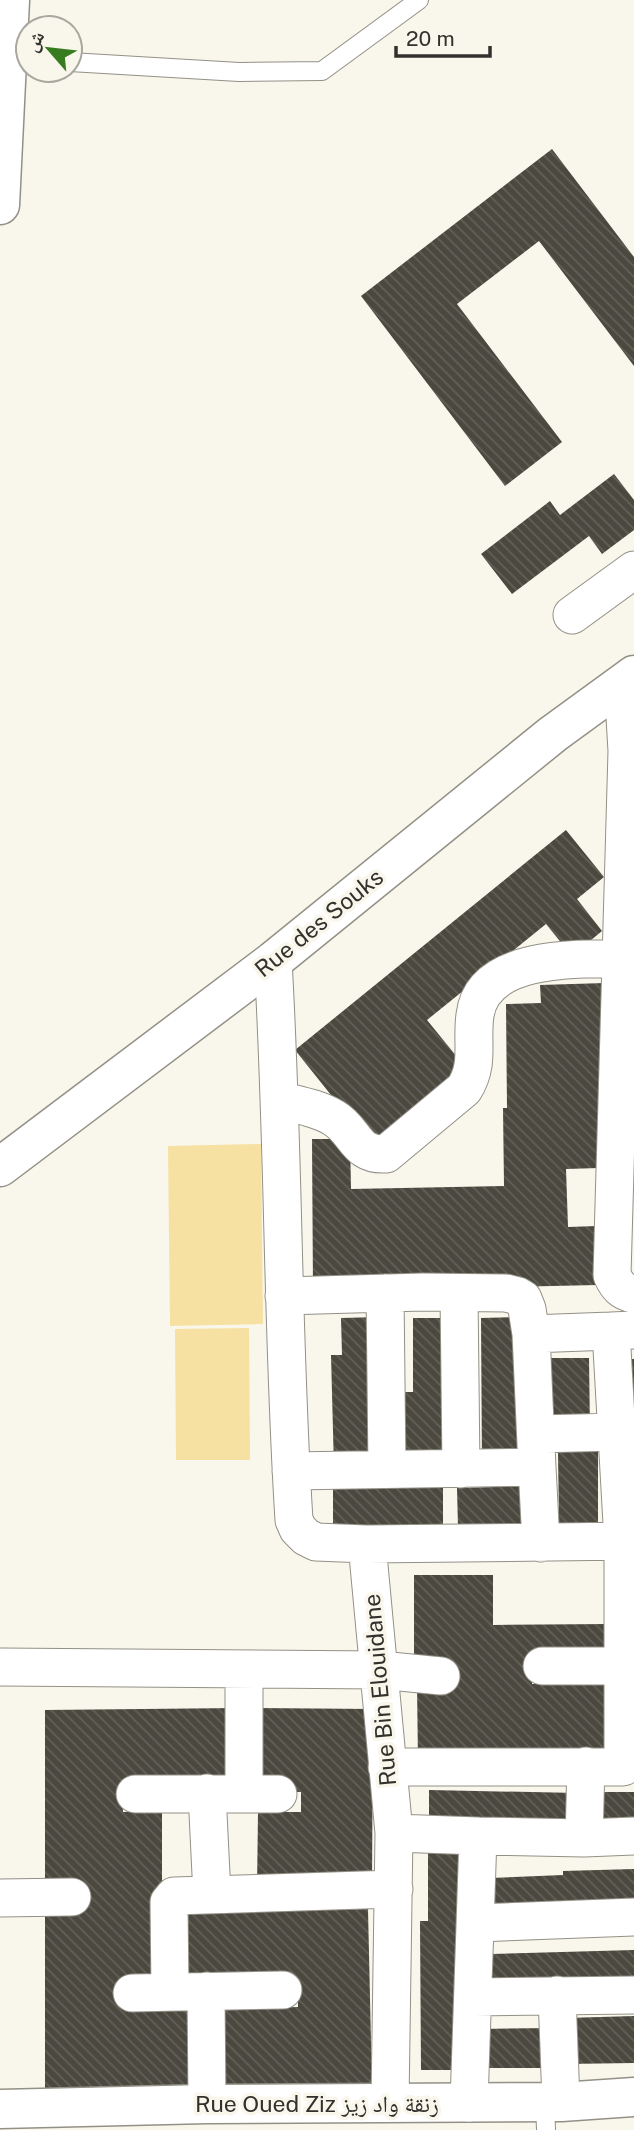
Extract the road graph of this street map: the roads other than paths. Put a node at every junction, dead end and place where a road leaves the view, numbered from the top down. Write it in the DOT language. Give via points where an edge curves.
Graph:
graph roads {
  1 [pos="10,0"];
  2 [pos="419,0"];
  3 [pos="14,30"];
  4 [pos="84,63"];
  5 [pos="15,84"];
  6 [pos="0,205"];
  7 [pos="634,570"];
  8 [pos="572,615"];
  9 [pos="629,679"];
  10 [pos="627,959"];
  11 [pos="273,961"];
  12 [pos="280,1100"];
  13 [pos="0,1167"];
  14 [pos="385,1293"];
  15 [pos="459,1293"];
  16 [pos="634,1293"];
  17 [pos="284,1296"];
  18 [pos="623,1331"];
  19 [pos="531,1334"];
  20 [pos="618,1432"];
  21 [pos="537,1450"];
  22 [pos="387,1469"];
  23 [pos="461,1469"];
  24 [pos="291,1471"];
  25 [pos="629,1541"];
  26 [pos="541,1543"];
  27 [pos="367,1544"];
  28 [pos="541,1666"];
  29 [pos="624,1666"];
  30 [pos="0,1667"];
  31 [pos="244,1670"];
  32 [pos="380,1670"];
  33 [pos="441,1676"];
  34 [pos="586,1766"];
  35 [pos="387,1767"];
  36 [pos="628,1768"];
  37 [pos="207,1793"];
  38 [pos="135,1794"];
  39 [pos="394,1833"];
  40 [pos="478,1836"];
  41 [pos="634,1836"];
  42 [pos="584,1838"];
  43 [pos="394,1889"];
  44 [pos="212,1895"];
  45 [pos="72,1897"];
  46 [pos="0,1898"];
  47 [pos="634,1917"];
  48 [pos="477,1923"];
  49 [pos="283,1990"];
  50 [pos="206,1991"];
  51 [pos="170,1992"];
  52 [pos="132,1993"];
  53 [pos="557,1995"];
  54 [pos="634,1995"];
  55 [pos="474,1997"];
  56 [pos="634,2097"];
  57 [pos="390,2102"];
  58 [pos="469,2103"];
  59 [pos="207,2105"];
  60 [pos="0,2109"];
  61 [pos="551,2111"];
  1 -- 3 [label="street"];
  2 -- 4 [label="lane" via="322,71 239,72"];
  5 -- 6 [label="street"];
  7 -- 8 [label="street"];
  9 -- 10 [label="street"];
  9 -- 11 [label="street, Rue des Souks" via="553,734"];
  10 -- 12 [label="street" via="527,965 492,982 476,1005 472,1077 464,1089 386,1154 368,1152 334,1118"];
  10 -- 16 [label="street" via="612,1275 616,1285"];
  11 -- 12 [label="street"];
  11 -- 13 [label="street, Rue des Souks"];
  12 -- 17 [label="street"];
  14 -- 15 [label="street"];
  14 -- 17 [label="street"];
  14 -- 22 [label="street"];
  15 -- 19 [label="street" via="518,1296 526,1303"];
  15 -- 23 [label="street"];
  17 -- 24 [label="street"];
  18 -- 19 [label="street"];
  18 -- 20 [label="street"];
  19 -- 21 [label="street"];
  20 -- 21 [label="street"];
  20 -- 25 [label="street"];
  21 -- 23 [label="street"];
  21 -- 26 [label="street"];
  22 -- 23 [label="street"];
  22 -- 24 [label="street"];
  24 -- 27 [label="street" via="294,1520 306,1537 316,1542"];
  25 -- 26 [label="street"];
  25 -- 29 [label="street"];
  26 -- 27 [label="street"];
  27 -- 32 [label="street, Rue Bin Elouidane"];
  28 -- 29 [label="street"];
  29 -- 36 [label="street"];
  30 -- 31 [label="street"];
  31 -- 32 [label="street"];
  31 -- 37 [label="street" via="261,1793"];
  32 -- 33 [label="street"];
  32 -- 35 [label="street, Rue Bin Elouidane"];
  34 -- 35 [label="street"];
  34 -- 36 [label="street"];
  34 -- 42 [label="street"];
  35 -- 39 [label="street, Rue Bin Elouidane"];
  37 -- 38 [label="street"];
  37 -- 44 [label="street"];
  39 -- 40 [label="street"];
  39 -- 43 [label="street, Rue Bin Elouidane"];
  40 -- 42 [label="street"];
  40 -- 48 [label="street"];
  41 -- 42 [label="street"];
  43 -- 44 [label="street"];
  43 -- 57 [label="street, Rue Bin Elouidane"];
  44 -- 51 [label="street" via="169,1900"];
  45 -- 46 [label="street"];
  47 -- 48 [label="street"];
  48 -- 55 [label="street"];
  49 -- 50 [label="street"];
  50 -- 51 [label="street"];
  50 -- 59 [label="street"];
  51 -- 52 [label="street"];
  53 -- 54 [label="street"];
  53 -- 55 [label="street"];
  53 -- 61 [label="street"];
  55 -- 58 [label="street"];
  56 -- 61 [label="street, Rue Oued Ziz زنقة واد زيز"];
  57 -- 58 [label="street, Rue Oued Ziz زنقة واد زيز"];
  57 -- 59 [label="street, Rue Oued Ziz زنقة واد زيز"];
  58 -- 61 [label="street, Rue Oued Ziz زنقة واد زيز"];
  59 -- 60 [label="street, Rue Oued Ziz زنقة واد زيز"];
}
